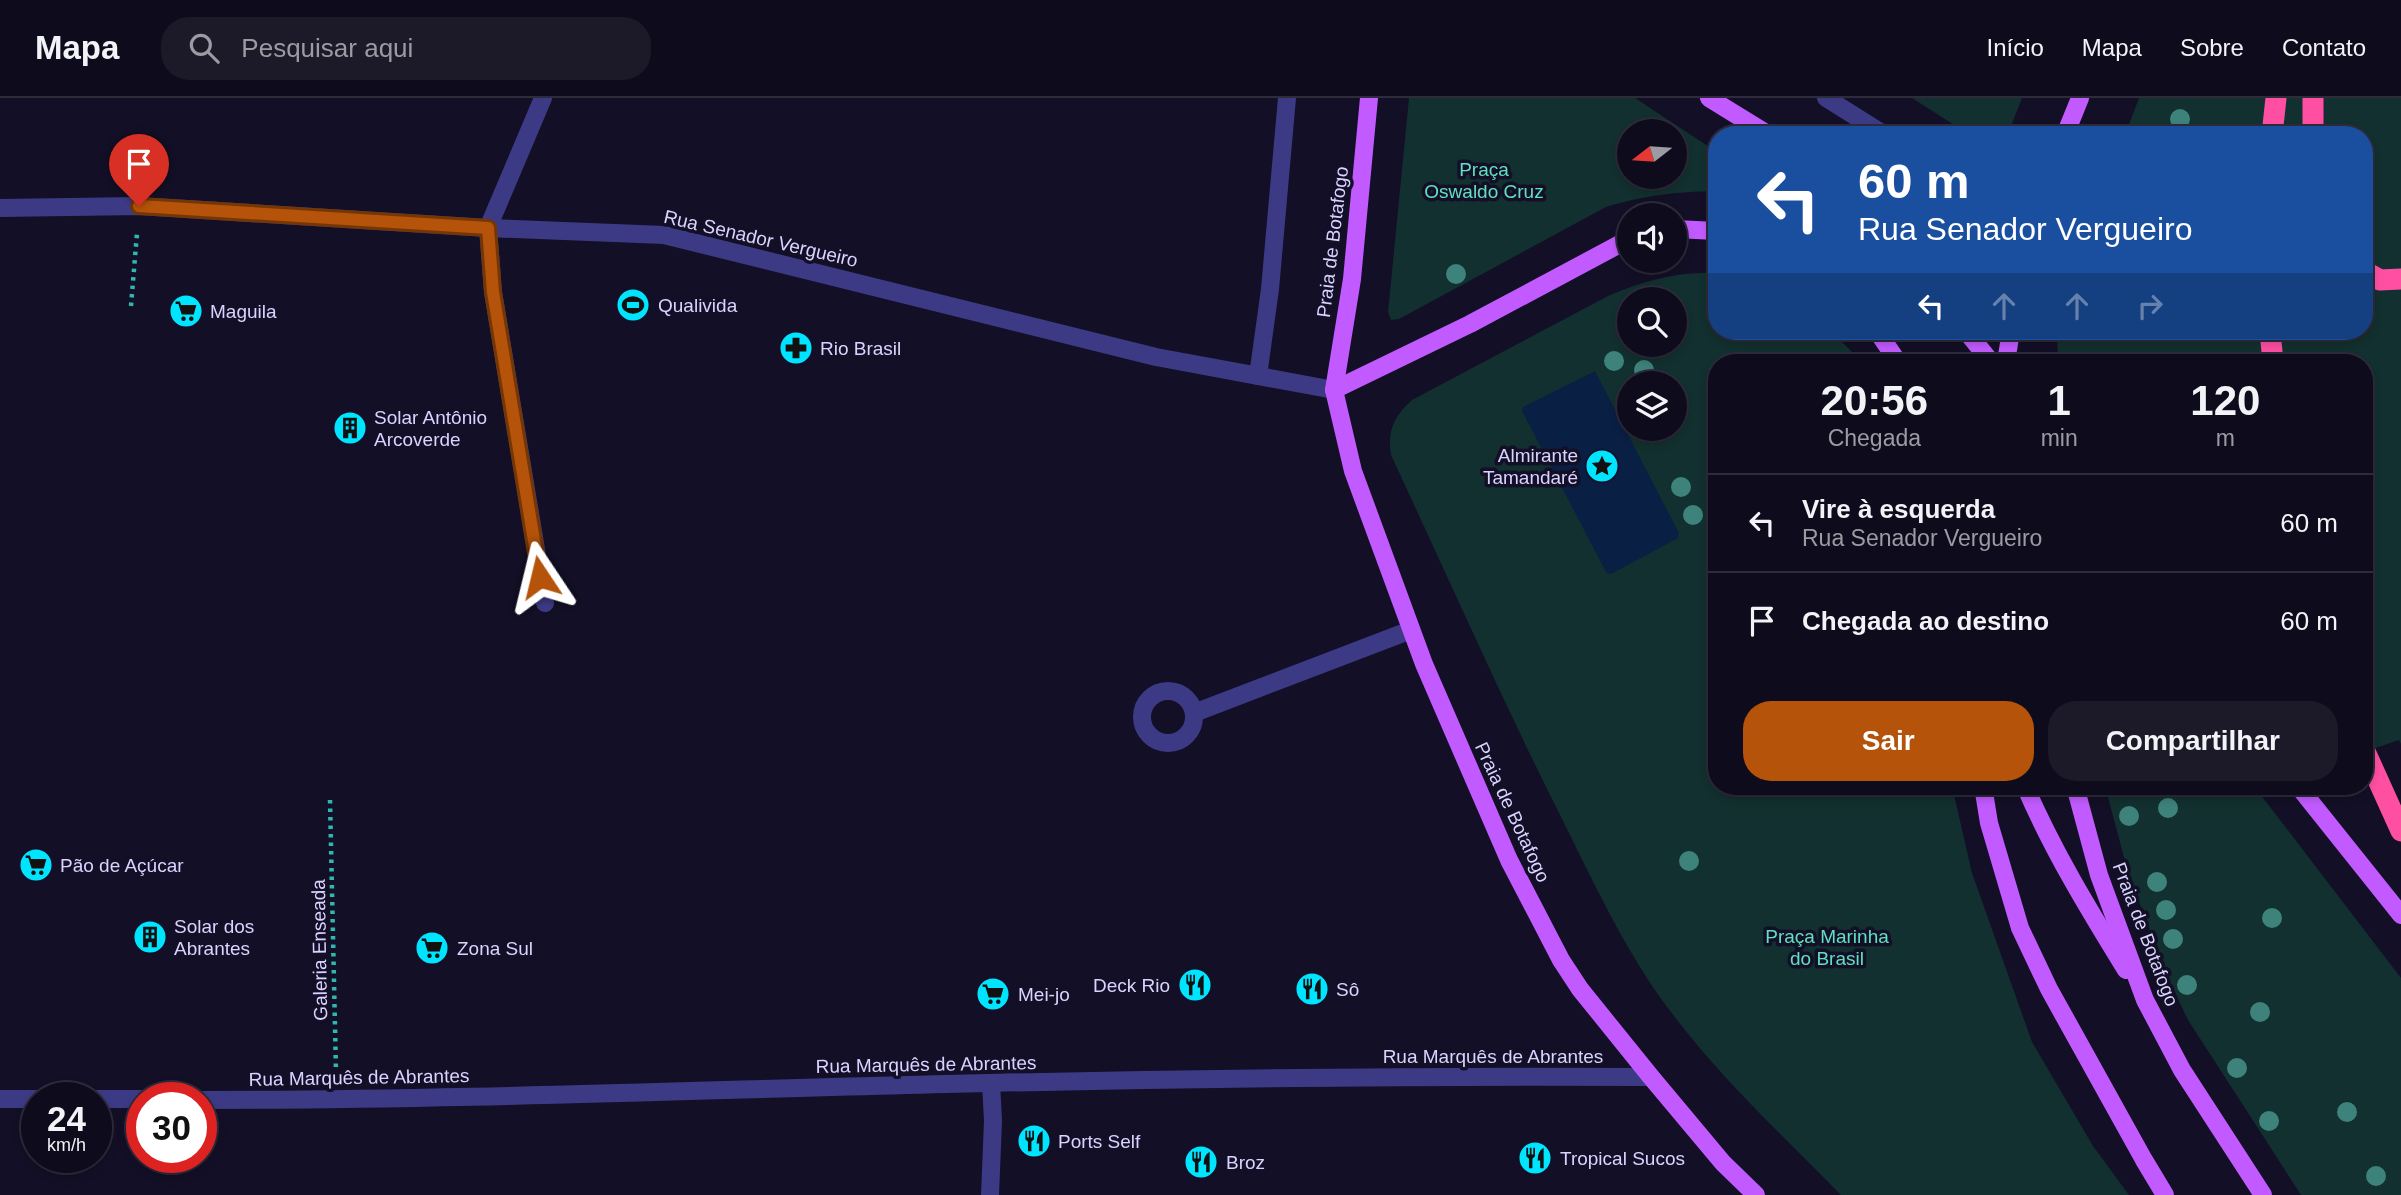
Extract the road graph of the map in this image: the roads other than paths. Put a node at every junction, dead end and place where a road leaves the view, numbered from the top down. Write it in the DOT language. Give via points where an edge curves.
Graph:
graph roads {
  1 [pos="543,98"];
  2 [pos="1287,98"];
  3 [pos="1369,98"];
  4 [pos="1709,98"];
  5 [pos="1826,98"];
  6 [pos="2080,98"];
  7 [pos="2276,98"];
  8 [pos="2313,98"];
  9 [pos="1754,126"];
  10 [pos="1871,126"];
  11 [pos="2069,126"];
  12 [pos="2273,126"];
  13 [pos="2313,126"];
  14 [pos="0,208"];
  15 [pos="488,228"];
  16 [pos="1687,230"];
  17 [pos="1708,231"];
  18 [pos="1617,246"];
  19 [pos="2373,276"];
  20 [pos="2401,279"];
  21 [pos="1973,340"];
  22 [pos="1985,354"];
  23 [pos="1258,376"];
  24 [pos="1334,390"];
  25 [pos="545,603"];
  26 [pos="1411,630"];
  27 [pos="1194,713"];
  28 [pos="2373,769"];
  29 [pos="1984,795"];
  30 [pos="2029,795"];
  31 [pos="2077,795"];
  32 [pos="2305,795"];
  33 [pos="2401,831"];
  34 [pos="2401,915"];
  35 [pos="2145,1000"];
  36 [pos="1651,1077"];
  37 [pos="991,1083"];
  38 [pos="0,1099"];
  39 [pos="21,1099"];
  40 [pos="217,1100"];
  41 [pos="990,1195"];
  42 [pos="1756,1195"];
  43 [pos="2165,1195"];
  44 [pos="2263,1195"];
  1 -- 15 [label="street"];
  2 -- 23 [label="street"];
  3 -- 24 [label="main road, Praia de Botafogo" via="1352,279"];
  4 -- 9 [label="main road"];
  5 -- 10 [label="street"];
  6 -- 11 [label="main road"];
  7 -- 12 [label="highway"];
  8 -- 13 [label="highway"];
  14 -- 15 [label="street, Rua Senador Vergueiro" via="139,206"];
  15 -- 23 [label="street, Rua Senador Vergueiro" via="664,235 1156,356"];
  15 -- 25 [label="street" via="493,292"];
  16 -- 17 [label="main road"];
  18 -- 24 [label="main road"];
  19 -- 20 [label="highway"];
  21 -- 22 [label="main road"];
  23 -- 24 [label="street, Rua Senador Vergueiro"];
  24 -- 26 [label="main road, Praia de Botafogo" via="1353,471"];
  26 -- 27 [label="street"];
  26 -- 36 [label="main road, Praia de Botafogo" via="1509,860 1560,960"];
  28 -- 33 [label="highway"];
  29 -- 43 [label="main road" via="2020,928 2049,989"];
  30 -- 35 [label="main road" via="2072,883"];
  31 -- 35 [label="main road, Praia de Botafogo" via="2099,875"];
  32 -- 34 [label="main road"];
  35 -- 44 [label="main road, Praia de Botafogo" via="2182,1070"];
  36 -- 37 [label="street, Rua Marquês de Abrantes"];
  36 -- 42 [label="main road, Praia de Botafogo"];
  37 -- 40 [label="street, Rua Marquês de Abrantes"];
  37 -- 41 [label="street"];
  38 -- 39 [label="street"];
}
